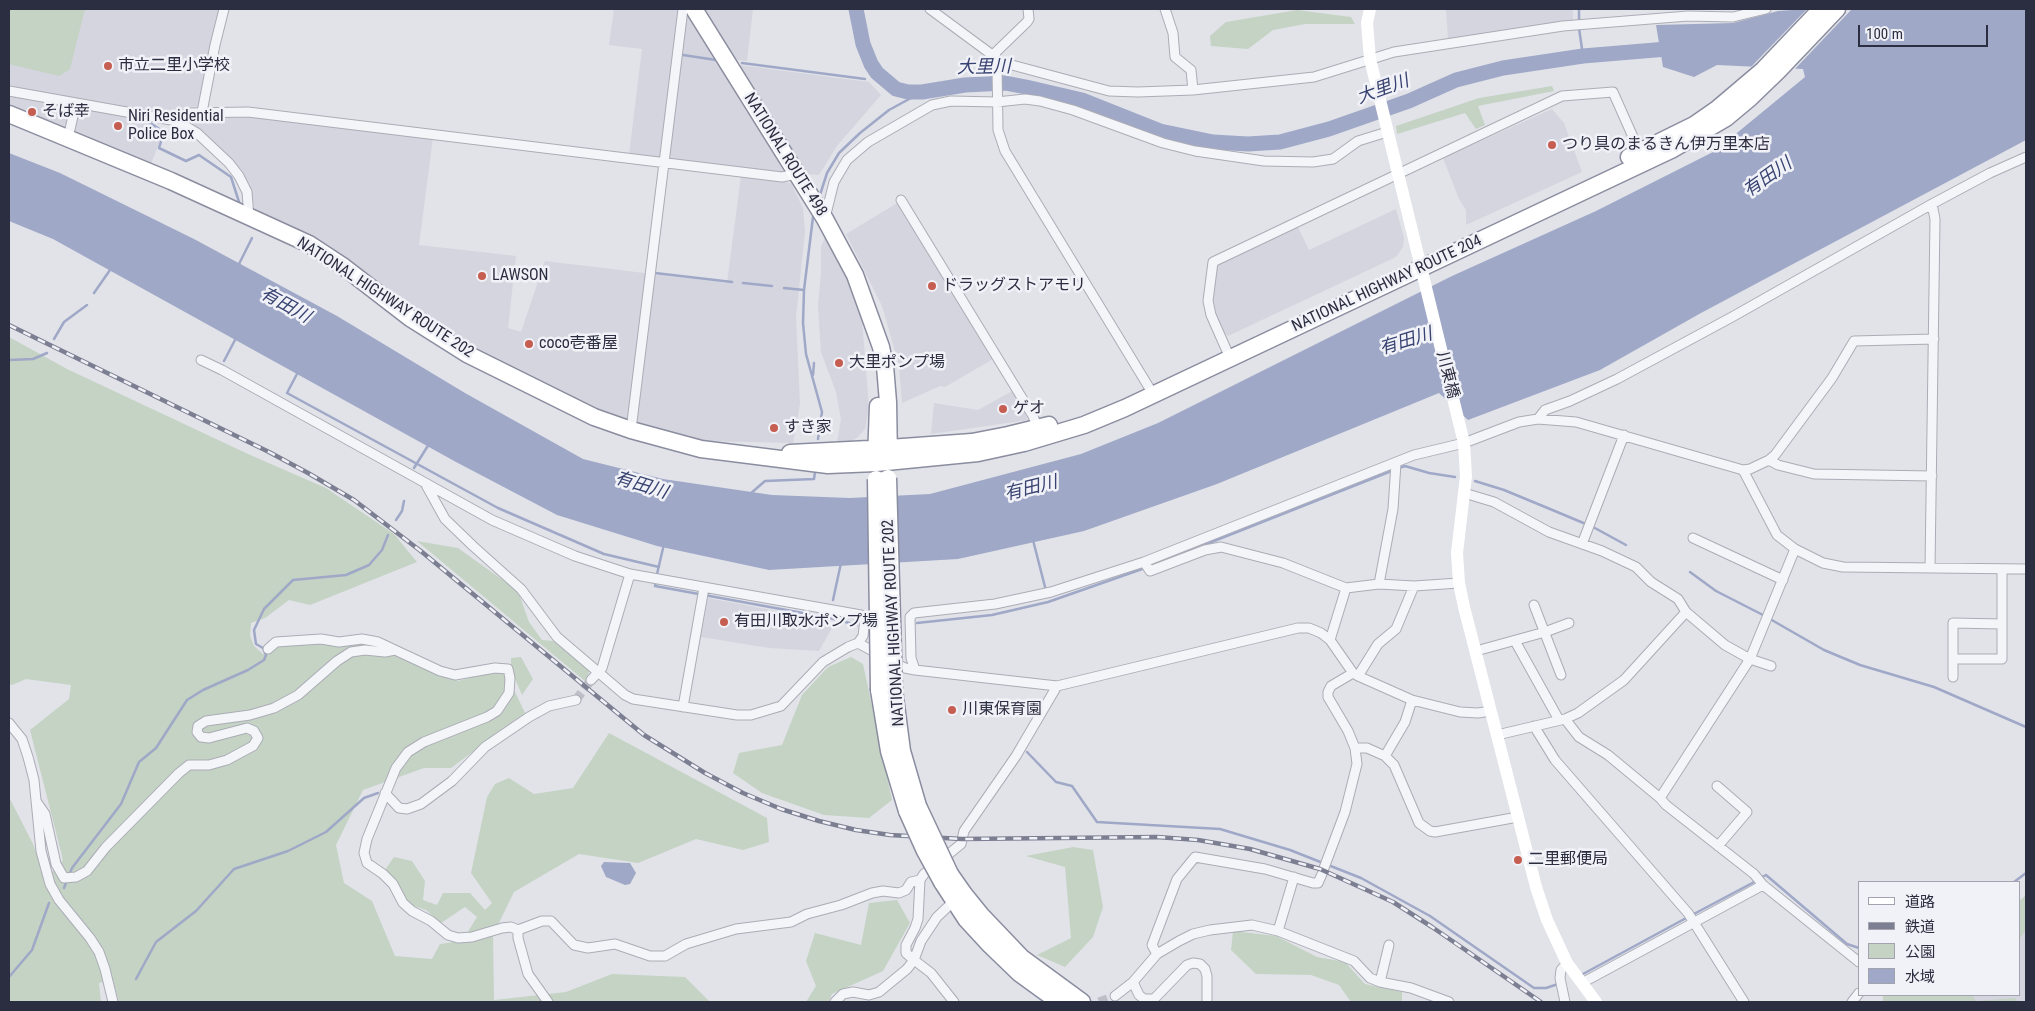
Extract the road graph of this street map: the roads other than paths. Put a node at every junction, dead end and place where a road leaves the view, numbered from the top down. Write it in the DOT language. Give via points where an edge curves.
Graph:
graph roads {
  1 [pos="224,9"];
  2 [pos="683,9"];
  3 [pos="694,9"];
  4 [pos="930,9"];
  5 [pos="1028,9"];
  6 [pos="1165,9"];
  7 [pos="1370,9"];
  8 [pos="1766,9"];
  9 [pos="1821,9"];
  10 [pos="1837,9"];
  11 [pos="1370,59"];
  12 [pos="996,61"];
  13 [pos="1771,71"];
  14 [pos="1193,90"];
  15 [pos="9,91"];
  16 [pos="997,102"];
  17 [pos="76,103"];
  18 [pos="202,112"];
  19 [pos="9,114"];
  20 [pos="177,121"];
  21 [pos="1387,128"];
  22 [pos="68,138"];
  23 [pos="1642,157"];
  24 [pos="2026,157"];
  25 [pos="664,162"];
  26 [pos="796,174"];
  27 [pos="1398,175"];
  28 [pos="901,200"];
  29 [pos="1932,204"];
  30 [pos="249,217"];
  31 [pos="825,219"];
  32 [pos="1420,262"];
  33 [pos="1934,339"];
  34 [pos="1228,353"];
  35 [pos="201,360"];
  36 [pos="1151,390"];
  37 [pos="1538,419"];
  38 [pos="631,430"];
  39 [pos="1039,433"];
  40 [pos="1624,435"];
  41 [pos="1463,440"];
  42 [pos="1769,460"];
  43 [pos="882,463"];
  44 [pos="1396,463"];
  45 [pos="1743,470"];
  46 [pos="1932,476"];
  47 [pos="425,483"];
  48 [pos="1464,493"];
  49 [pos="1220,532"];
  50 [pos="1693,538"];
  51 [pos="1582,544"];
  52 [pos="1221,547"];
  53 [pos="1795,549"];
  54 [pos="1144,562"];
  55 [pos="1930,568"];
  56 [pos="2002,569"];
  57 [pos="2026,569"];
  58 [pos="630,574"];
  59 [pos="1783,580"];
  60 [pos="1459,583"];
  61 [pos="1379,584"];
  62 [pos="1414,586"];
  63 [pos="1346,588"];
  64 [pos="703,593"];
  65 [pos="1534,605"];
  66 [pos="1686,612"];
  67 [pos="1569,623"];
  68 [pos="2002,624"];
  69 [pos="1545,632"];
  70 [pos="1330,640"];
  71 [pos="1515,641"];
  72 [pos="858,644"];
  73 [pos="268,649"];
  74 [pos="395,650"];
  75 [pos="1476,650"];
  76 [pos="1750,659"];
  77 [pos="1953,659"];
  78 [pos="1771,666"];
  79 [pos="915,670"];
  80 [pos="1355,674"];
  81 [pos="1561,675"];
  82 [pos="595,676"];
  83 [pos="1953,677"];
  84 [pos="1057,686"];
  85 [pos="576,700"];
  86 [pos="1412,700"];
  87 [pos="683,707"];
  88 [pos="1491,711"];
  89 [pos="1562,720"];
  90 [pos="9,722"];
  91 [pos="1534,726"];
  92 [pos="1497,735"];
  93 [pos="1355,748"];
  94 [pos="1385,756"];
  95 [pos="1718,786"];
  96 [pos="385,793"];
  97 [pos="1660,798"];
  98 [pos="36,800"];
  99 [pos="1518,817"];
  100 [pos="1718,846"];
  101 [pos="1294,877"];
  102 [pos="946,878"];
  103 [pos="920,880"];
  104 [pos="1763,885"];
  105 [pos="954,901"];
  106 [pos="1695,921"];
  107 [pos="518,930"];
  108 [pos="1278,931"];
  109 [pos="1389,945"];
  110 [pos="1157,954"];
  111 [pos="914,960"];
  112 [pos="1858,961"];
  113 [pos="1566,963"];
  114 [pos="1133,982"];
  115 [pos="1380,982"];
  116 [pos="1582,983"];
  117 [pos="1114,996"];
  118 [pos="113,1002"];
  119 [pos="548,1002"];
  120 [pos="835,1002"];
  121 [pos="954,1002"];
  122 [pos="1059,1002"];
  123 [pos="1082,1002"];
  124 [pos="1207,1002"];
  125 [pos="1449,1002"];
  126 [pos="1565,1002"];
  127 [pos="1596,1002"];
  128 [pos="1744,1002"];
  1 -- 18 [label="street"];
  2 -- 25 [label="street"];
  3 -- 26 [label="highway, NATIONAL ROUTE 498"];
  4 -- 12 [label="street"];
  5 -- 12 [label="street" via="1030,19 996,52"];
  6 -- 14 [label="street" via="1173,33 1175,57 1191,70"];
  7 -- 11 [label="street, 川東橋" via="1367,32"];
  8 -- 11 [label="street" via="1734,17 1688,16 1563,26 1394,52"];
  9 -- 13 [label="highway, NATIONAL HIGHWAY ROUTE 204"];
  10 -- 13 [label="highway, NATIONAL HIGHWAY ROUTE 204"];
  11 -- 14 [label="street" via="1314,77"];
  11 -- 21 [label="street, 川東橋"];
  12 -- 14 [label="street" via="1109,91"];
  12 -- 16 [label="street"];
  13 -- 23 [label="highway, NATIONAL HIGHWAY ROUTE 204"];
  15 -- 17 [label="street"];
  16 -- 21 [label="street" via="1040,101 1162,143 1264,161 1333,159 1358,141"];
  16 -- 31 [label="street" via="932,105 868,142 847,160 834,182"];
  16 -- 36 [label="street" via="998,130 1005,151"];
  17 -- 20 [label="street"];
  17 -- 22 [label="street"];
  18 -- 20 [label="street" via="189,113"];
  18 -- 25 [label="street" via="248,112"];
  19 -- 22 [label="highway, NATIONAL HIGHWAY ROUTE 202"];
  20 -- 30 [label="street" via="197,134 239,176 247,192"];
  21 -- 27 [label="street, 川東橋"];
  22 -- 30 [label="highway, NATIONAL HIGHWAY ROUTE 202" via="172,180"];
  23 -- 27 [label="street" via="1613,92 1562,96"];
  23 -- 32 [label="highway, NATIONAL HIGHWAY ROUTE 204"];
  24 -- 29 [label="street"];
  25 -- 26 [label="street" via="782,178"];
  25 -- 38 [label="street"];
  26 -- 31 [label="highway, NATIONAL ROUTE 498"];
  27 -- 32 [label="street, 川東橋"];
  27 -- 34 [label="street" via="1213,262 1208,301"];
  28 -- 39 [label="street" via="1033,416"];
  29 -- 33 [label="street" via="1935,219"];
  29 -- 37 [label="street" via="1625,375 1570,402 1545,410"];
  30 -- 38 [label="highway, NATIONAL HIGHWAY ROUTE 202" via="309,244 410,318 467,354 594,417"];
  31 -- 43 [label="highway, NATIONAL ROUTE 498" via="855,275 881,347 885,366"];
  32 -- 34 [label="highway, NATIONAL HIGHWAY ROUTE 204"];
  32 -- 41 [label="street, 川東橋"];
  33 -- 42 [label="street" via="1854,341 1832,378"];
  33 -- 46 [label="street"];
  34 -- 36 [label="highway, NATIONAL HIGHWAY ROUTE 204"];
  35 -- 47 [label="street"];
  36 -- 39 [label="highway, NATIONAL HIGHWAY ROUTE 204"];
  37 -- 40 [label="street" via="1576,422"];
  37 -- 41 [label="street"];
  38 -- 43 [label="highway, NATIONAL HIGHWAY ROUTE 202" via="701,449 828,465"];
  39 -- 43 [label="highway, NATIONAL HIGHWAY ROUTE 204" via="972,442"];
  40 -- 45 [label="street"];
  40 -- 51 [label="street"];
  41 -- 44 [label="street"];
  41 -- 48 [label="street, 川東橋" via="1466,457"];
  42 -- 45 [label="street"];
  42 -- 46 [label="street" via="1814,474"];
  43 -- 102 [label="highway, NATIONAL HIGHWAY ROUTE 202, bridge" via="886,690 902,751 912,809"];
  44 -- 49 [label="street"];
  44 -- 61 [label="street" via="1393,509"];
  45 -- 53 [label="street" via="1777,535"];
  46 -- 55 [label="street"];
  47 -- 58 [label="street" via="492,520 575,556"];
  47 -- 82 [label="street" via="445,519 521,589 557,637"];
  48 -- 51 [label="street" via="1494,502 1549,532"];
  48 -- 60 [label="street, 川東橋" via="1457,552"];
  49 -- 52 [label="street"];
  49 -- 54 [label="street"];
  50 -- 59 [label="street"];
  51 -- 66 [label="street" via="1636,568 1678,599"];
  52 -- 54 [label="street" via="1150,571"];
  52 -- 63 [label="street" via="1283,563"];
  53 -- 55 [label="street" via="1833,566"];
  53 -- 59 [label="street"];
  54 -- 79 [label="street" via="1051,592 995,604 914,613 910,618 911,658"];
  55 -- 56 [label="street"];
  56 -- 57 [label="street"];
  56 -- 68 [label="street"];
  58 -- 64 [label="street"];
  58 -- 82 [label="street" via="602,668"];
  59 -- 76 [label="street"];
  60 -- 62 [label="street"];
  60 -- 75 [label="street, 川東橋"];
  61 -- 62 [label="street"];
  61 -- 63 [label="street"];
  62 -- 80 [label="street" via="1396,629 1378,644"];
  63 -- 70 [label="street"];
  64 -- 72 [label="street" via="861,615 865,619 863,636"];
  64 -- 87 [label="street"];
  65 -- 69 [label="street"];
  66 -- 76 [label="street" via="1725,645"];
  66 -- 89 [label="street" via="1624,680 1578,713"];
  67 -- 69 [label="street"];
  68 -- 77 [label="street" via="2002,659"];
  68 -- 77 [label="street" via="1953,623"];
  69 -- 71 [label="street"];
  69 -- 81 [label="street"];
  70 -- 80 [label="street"];
  70 -- 84 [label="street" via="1309,628 1298,628"];
  71 -- 75 [label="street"];
  71 -- 89 [label="street"];
  72 -- 79 [label="street"];
  72 -- 87 [label="street" via="848,646 823,662 781,706 751,715"];
  73 -- 74 [label="street" via="276,642 362,639"];
  74 -- 96 [label="street" via="455,675 496,668 508,670 509,693 497,711 487,717 424,742 408,752 396,768"];
  74 -- 98 [label="street" via="351,652 298,695 274,708 206,721 198,726 197,732 201,737 209,738 247,728 258,738 253,746 228,760 209,765 189,765 106,847 87,871 67,878 56,864 45,814"];
  75 -- 88 [label="street, 川東橋"];
  76 -- 78 [label="street"];
  76 -- 97 [label="street"];
  77 -- 83 [label="street"];
  79 -- 84 [label="street"];
  80 -- 86 [label="street"];
  80 -- 93 [label="street" via="1331,686 1328,697"];
  82 -- 87 [label="street" via="633,699"];
  84 -- 103 [label="street" via="1008,769 964,831 961,844"];
  85 -- 96 [label="street" via="549,706 529,717 485,747 452,781 421,804 399,808"];
  86 -- 88 [label="street" via="1460,712"];
  86 -- 94 [label="street" via="1405,722"];
  88 -- 92 [label="street, 川東橋"];
  89 -- 91 [label="street"];
  89 -- 97 [label="street" via="1579,737 1608,754"];
  90 -- 98 [label="street" via="22,739"];
  91 -- 92 [label="street"];
  91 -- 106 [label="street" via="1555,760"];
  92 -- 99 [label="street, 川東橋"];
  93 -- 94 [label="street" via="1367,748"];
  93 -- 101 [label="street" via="1357,764 1345,812 1318,883"];
  94 -- 99 [label="street" via="1394,765 1419,823 1430,831"];
  95 -- 100 [label="street" via="1747,812"];
  96 -- 107 [label="street" via="367,839 364,860 393,884 404,903 448,935 458,938 502,928"];
  97 -- 100 [label="street"];
  98 -- 118 [label="street" via="41,851 50,884 99,952"];
  99 -- 113 [label="street, 川東橋" via="1547,920"];
  100 -- 104 [label="street"];
  101 -- 108 [label="street"];
  101 -- 110 [label="street" via="1195,857 1177,879 1152,944"];
  102 -- 105 [label="highway, NATIONAL HIGHWAY ROUTE 202"];
  102 -- 123 [label="highway, NATIONAL HIGHWAY ROUTE 202" via="1022,958"];
  103 -- 107 [label="street" via="910,882 906,890 899,893 872,893 791,922 736,929 686,944 665,956 650,956 615,944 588,948 574,945 551,921"];
  103 -- 111 [label="street" via="918,919 906,945 906,953"];
  104 -- 106 [label="street"];
  104 -- 112 [label="street"];
  105 -- 111 [label="street" via="937,917 921,941"];
  105 -- 122 [label="highway, NATIONAL HIGHWAY ROUTE 202" via="990,945 1019,973"];
  106 -- 116 [label="street"];
  106 -- 128 [label="street"];
  107 -- 119 [label="street" via="528,974"];
  108 -- 110 [label="street" via="1252,925 1210,930 1193,934"];
  108 -- 115 [label="street" via="1354,961 1370,978"];
  109 -- 115 [label="street"];
  110 -- 114 [label="street"];
  111 -- 120 [label="street" via="879,992 843,994"];
  111 -- 121 [label="street" via="931,973"];
  113 -- 116 [label="street, 川東橋"];
  113 -- 126 [label="street" via="1561,982"];
  114 -- 117 [label="street"];
  114 -- 124 [label="street" via="1144,1000 1154,999 1187,965 1200,964 1207,976"];
  115 -- 125 [label="street" via="1411,988"];
  116 -- 127 [label="street, 川東橋"];
}
